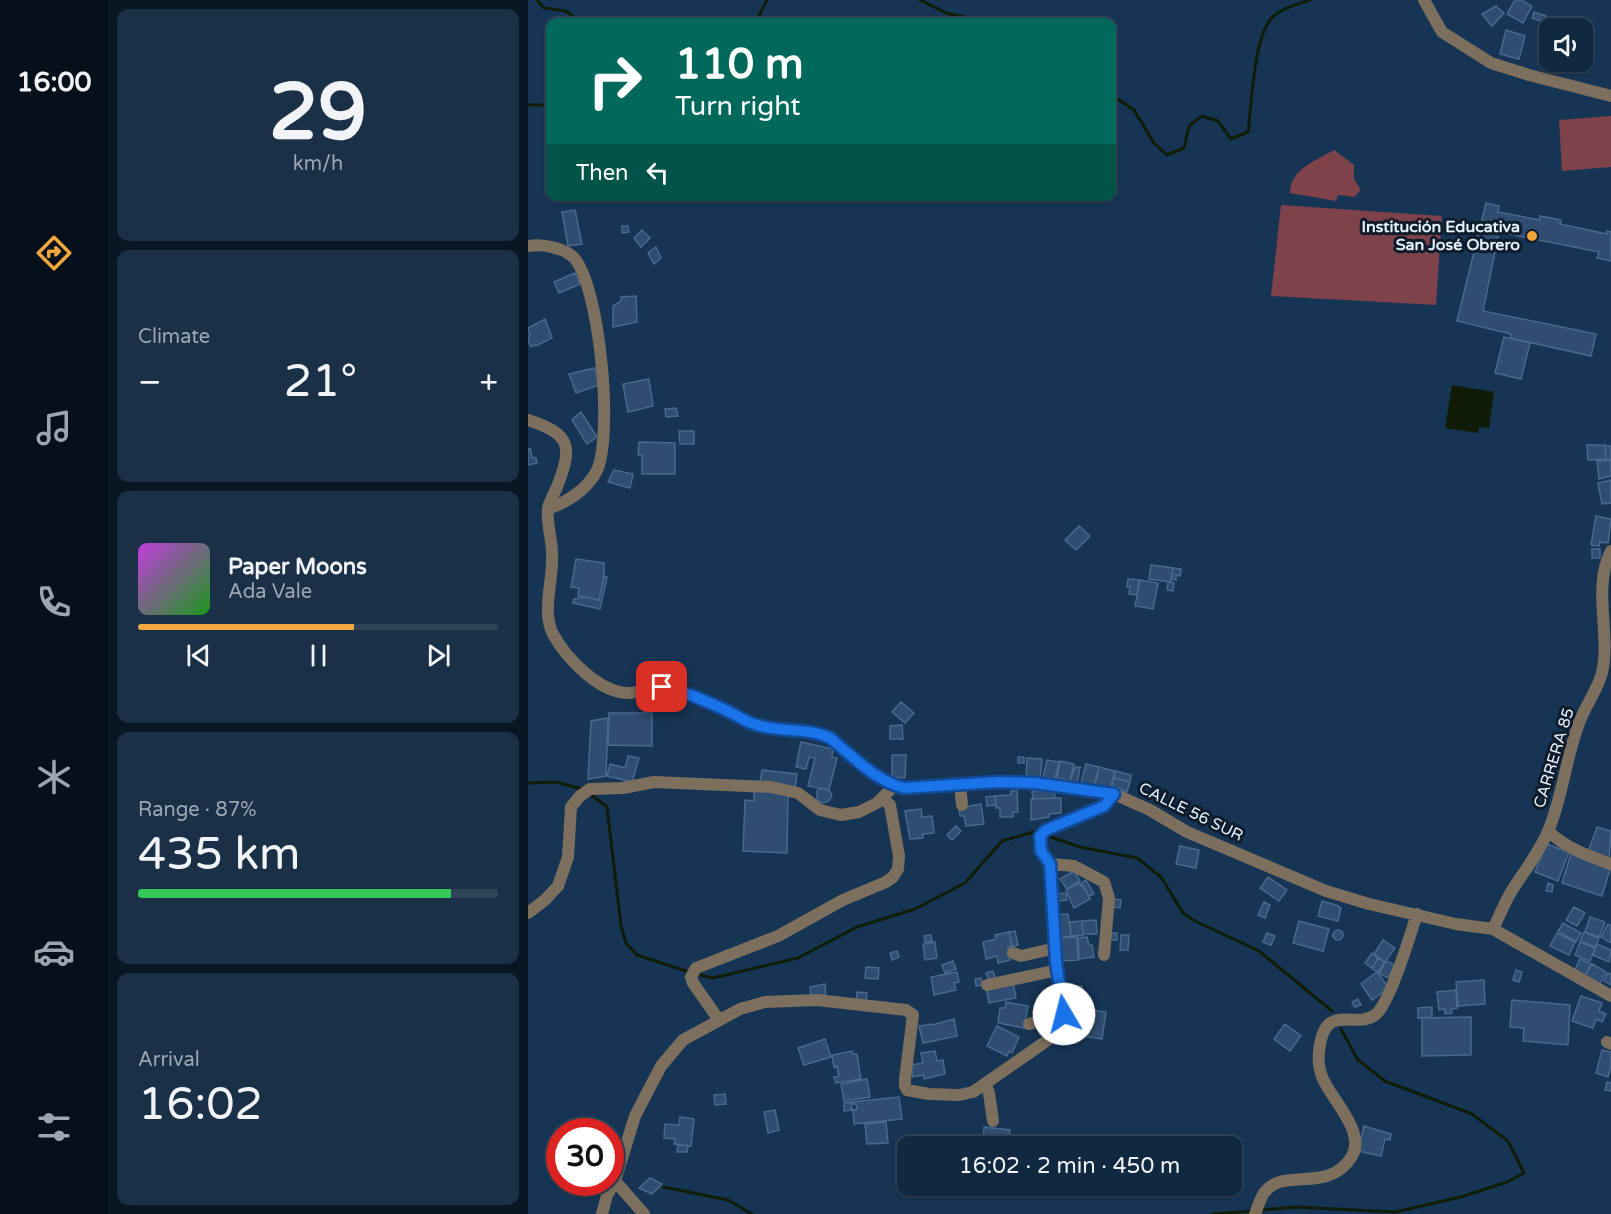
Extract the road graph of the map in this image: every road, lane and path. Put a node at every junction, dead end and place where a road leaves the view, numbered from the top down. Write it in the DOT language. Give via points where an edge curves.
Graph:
graph roads {
  1 [pos="1424,0"];
  2 [pos="1611,96"];
  3 [pos="528,246"];
  4 [pos="528,420"];
  5 [pos="548,509"];
  6 [pos="1611,551"];
  7 [pos="960,785"];
  8 [pos="894,786"];
  9 [pos="1114,794"];
  10 [pos="882,798"];
  11 [pos="962,805"];
  12 [pos="1548,831"];
  13 [pos="1050,864"];
  14 [pos="1611,864"];
  15 [pos="528,913"];
  16 [pos="1417,914"];
  17 [pos="1493,929"];
  18 [pos="1056,948"];
  19 [pos="1013,953"];
  20 [pos="1104,955"];
  21 [pos="1058,970"];
  22 [pos="987,985"];
  23 [pos="1061,993"];
  24 [pos="1611,996"];
  25 [pos="719,1020"];
  26 [pos="1029,1024"];
  27 [pos="986,1085"];
  28 [pos="993,1121"];
  29 [pos="624,1152"];
  30 [pos="624,1191"];
  31 [pos="607,1196"];
  32 [pos="602,1214"];
  33 [pos="644,1214"];
  34 [pos="1255,1214"];
  1 -- 2 [label="street" via="1442,32 1491,63"];
  3 -- 5 [label="street" via="562,251 581,269 597,328 603,378 604,445 596,474 573,497"];
  4 -- 5 [label="street" via="548,426 567,447 565,465"];
  5 -- 8 [label="street" via="553,569 551,631 576,665 618,693 672,689 754,724 820,733"];
  6 -- 12 [label="street, CARRERA 85" via="1604,573 1606,649 1602,674 1579,723"];
  7 -- 8 [label="street, CALLE 56 SUR"];
  7 -- 9 [label="street, CALLE 56 SUR" via="1035,783"];
  7 -- 11 [label="street"];
  8 -- 10 [label="street"];
  9 -- 13 [label="street" via="1104,806 1043,832 1039,843"];
  9 -- 16 [label="street, CALLE 56 SUR" via="1187,832 1353,904"];
  10 -- 15 [label="street" via="859,812 842,815 820,810 798,793 771,787 654,782 585,793 571,807 568,857 558,886"];
  10 -- 25 [label="street" via="890,804 899,856 893,877 778,936 696,968 693,983"];
  12 -- 14 [label="street" via="1560,842"];
  12 -- 17 [label="street, CARRERA 85"];
  13 -- 18 [label="street"];
  13 -- 20 [label="street" via="1074,867 1104,882 1109,898"];
  16 -- 17 [label="street, CALLE 56 SUR"];
  16 -- 34 [label="street" via="1376,1014 1369,1018 1341,1018 1322,1036 1319,1068 1355,1136 1351,1158 1329,1176 1276,1182 1264,1192"];
  17 -- 24 [label="street, CALLE 56 SUR"];
  18 -- 19 [label="street" via="1021,956"];
  18 -- 21 [label="street"];
  21 -- 22 [label="street"];
  21 -- 23 [label="street"];
  23 -- 26 [label="street" via="1043,1020"];
  23 -- 27 [label="street" via="1064,1020 1058,1032"];
  25 -- 27 [label="street" via="740,1010 781,1000 848,1002 906,1010 913,1015 907,1090 959,1095"];
  25 -- 29 [label="street" via="683,1040 661,1066 635,1116"];
  27 -- 28 [label="street"];
  30 -- 33 [label="street"];
  31 -- 32 [label="street"];
}
